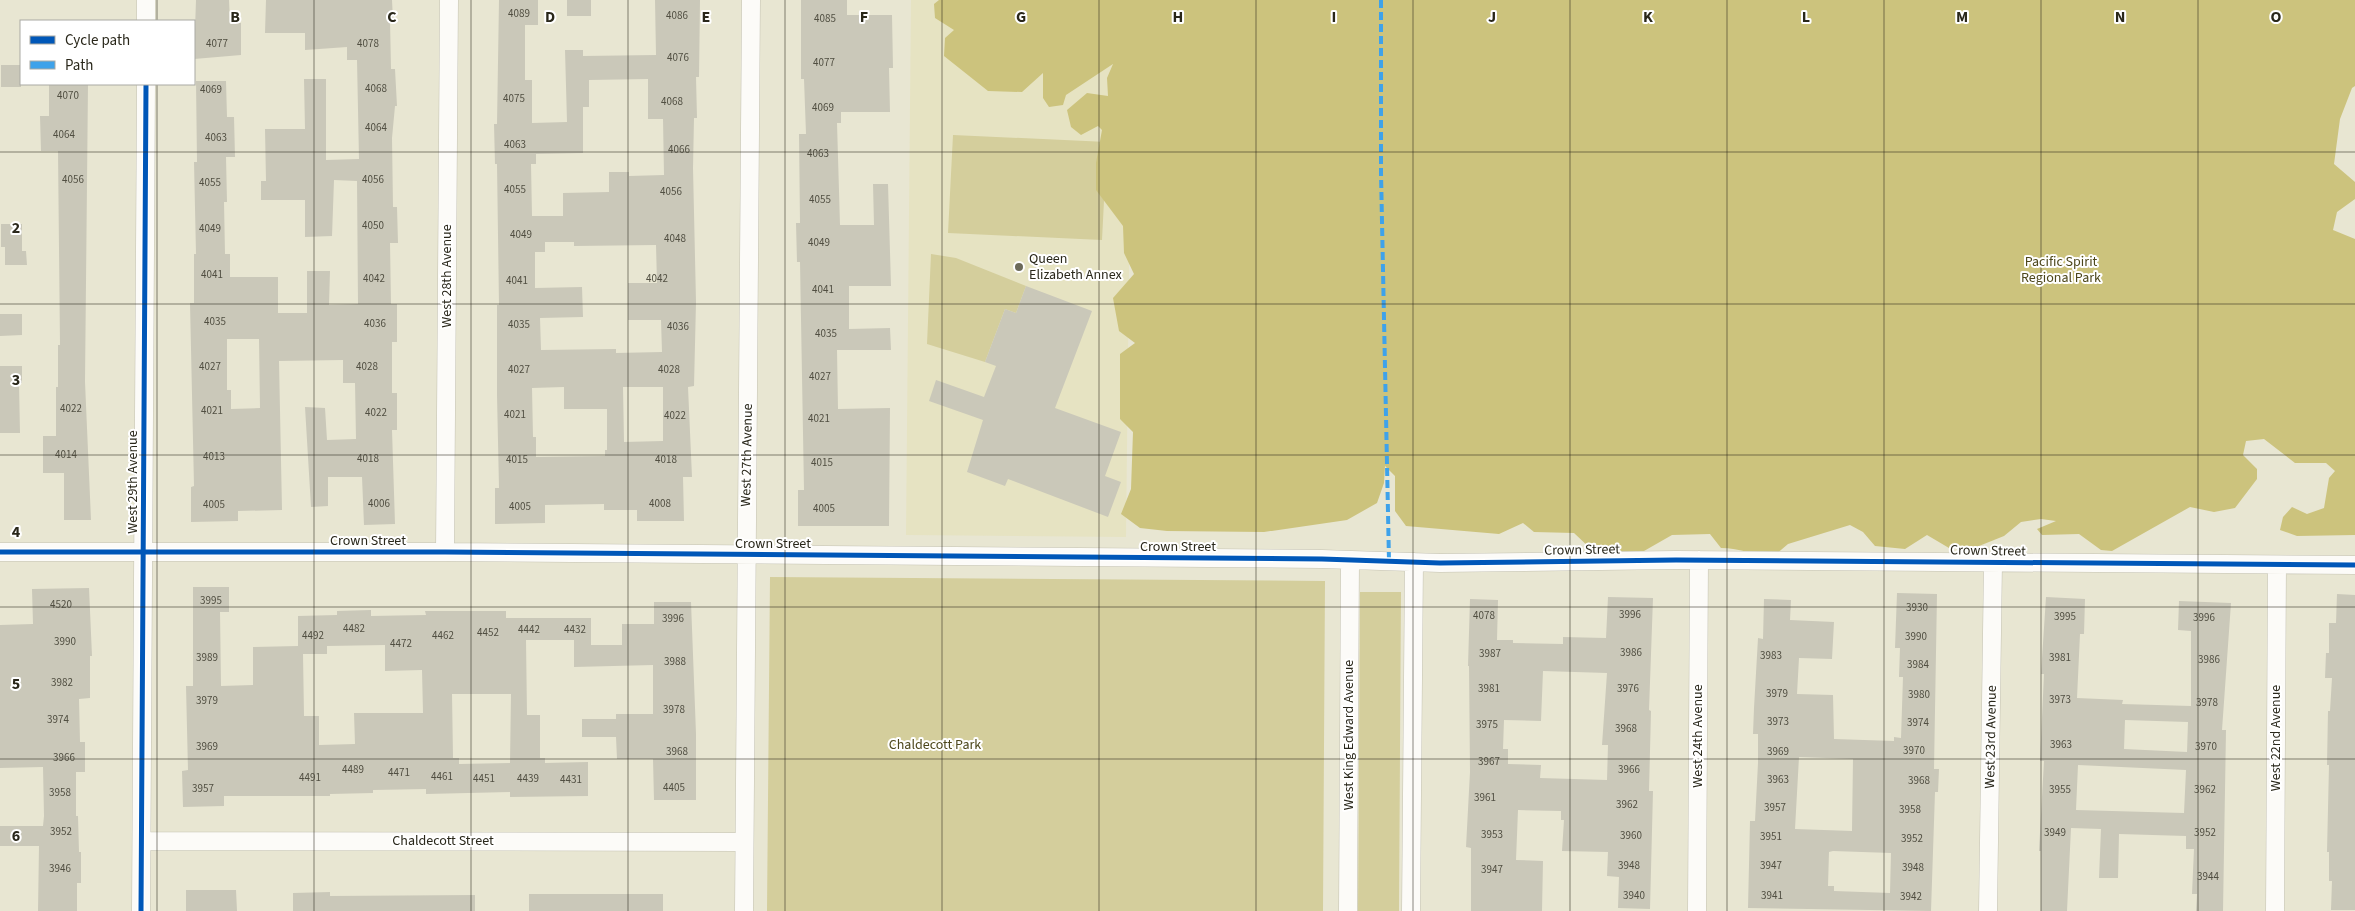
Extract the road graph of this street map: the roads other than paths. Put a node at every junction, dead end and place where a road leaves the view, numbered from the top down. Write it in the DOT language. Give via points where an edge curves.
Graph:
graph roads {
  1 [pos="146,0"];
  2 [pos="449,0"];
  3 [pos="752,0"];
  4 [pos="146,20"];
  5 [pos="146,85"];
  6 [pos="0,552"];
  7 [pos="445,552"];
  8 [pos="144,553"];
  9 [pos="747,555"];
  10 [pos="1350,560"];
  11 [pos="1699,560"];
  12 [pos="1414,562"];
  13 [pos="1993,563"];
  14 [pos="2277,565"];
  15 [pos="2355,565"];
  16 [pos="142,841"];
  17 [pos="744,842"];
  18 [pos="141,911"];
  19 [pos="744,911"];
  20 [pos="1348,911"];
  21 [pos="1411,911"];
  22 [pos="1697,911"];
  23 [pos="1988,911"];
  24 [pos="2274,911"];
  1 -- 4 [label="street"];
  2 -- 7 [label="street, West 28th Avenue"];
  3 -- 9 [label="street, West 27th Avenue"];
  5 -- 8 [label="street, West 29th Avenue"];
  6 -- 8 [label="street, Crown Street"];
  7 -- 8 [label="street, Crown Street"];
  7 -- 9 [label="street, Crown Street"];
  8 -- 16 [label="street, West 29th Avenue"];
  9 -- 10 [label="street, Crown Street"];
  9 -- 17 [label="street, West 27th Avenue"];
  10 -- 12 [label="street, Crown Street"];
  10 -- 20 [label="street, West King Edward Avenue"];
  11 -- 12 [label="street, Crown Street"];
  11 -- 13 [label="street, Crown Street"];
  11 -- 22 [label="street, West 24th Avenue"];
  12 -- 21 [label="street"];
  13 -- 14 [label="street, Crown Street"];
  13 -- 23 [label="street, West 23rd Avenue"];
  14 -- 15 [label="street, Crown Street"];
  14 -- 24 [label="street, West 22nd Avenue"];
  16 -- 17 [label="street, Chaldecott Street"];
  16 -- 18 [label="street, West 29th Avenue"];
  17 -- 19 [label="street, West 27th Avenue"];
}
